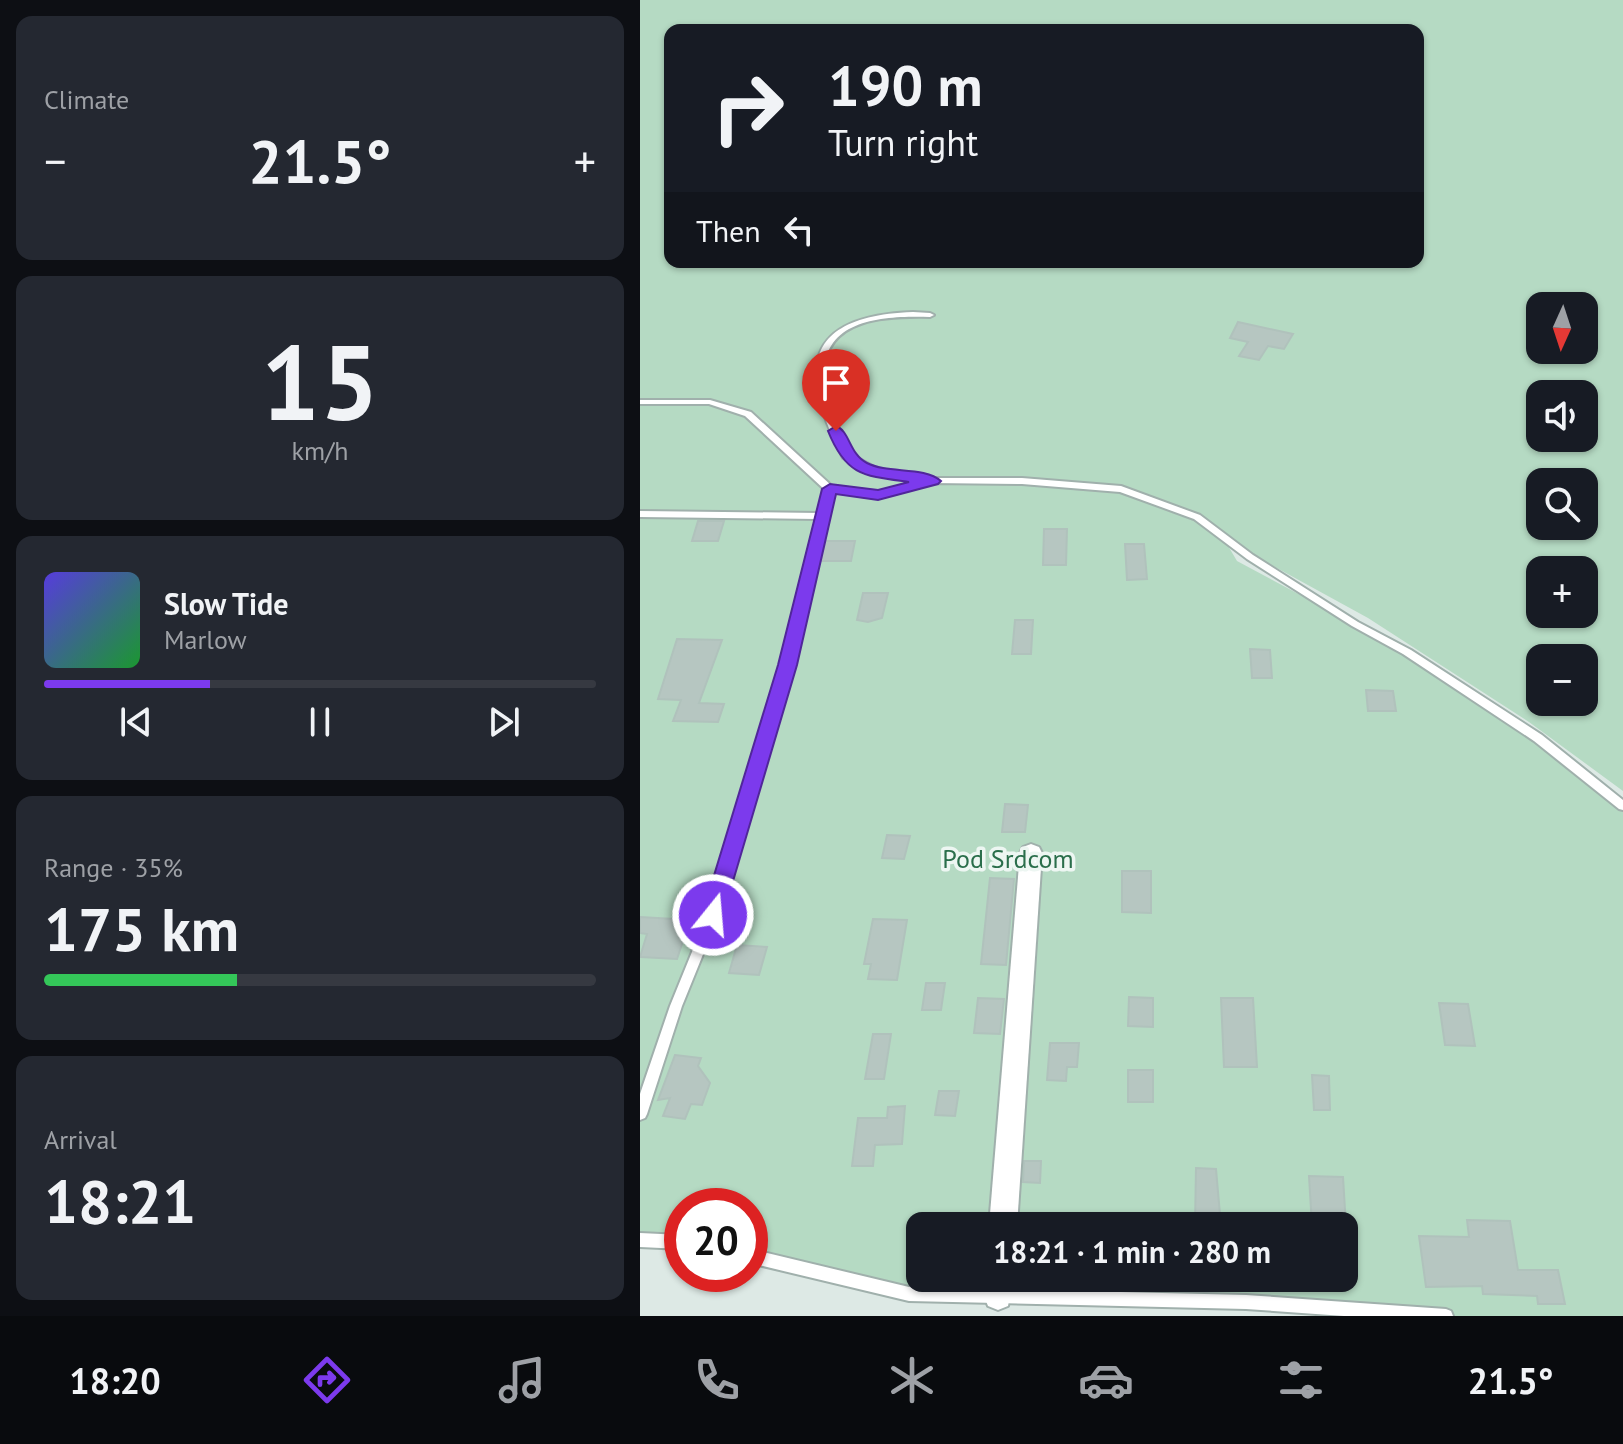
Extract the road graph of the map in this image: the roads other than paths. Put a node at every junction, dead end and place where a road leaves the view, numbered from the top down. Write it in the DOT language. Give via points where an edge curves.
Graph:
graph roads {
  1 [pos="930,315"];
  2 [pos="640,402"];
  3 [pos="933,481"];
  4 [pos="830,489"];
  5 [pos="640,514"];
  6 [pos="823,516"];
  7 [pos="1623,806"];
  8 [pos="1031,853"];
  9 [pos="640,1114"];
  10 [pos="1004,1212"];
  11 [pos="640,1240"];
  12 [pos="664,1241"];
  13 [pos="768,1260"];
  14 [pos="935,1292"];
  15 [pos="1081,1292"];
  16 [pos="1446,1316"];
  1 -- 3 [label="lane" via="880,316 846,328 825,350 820,376 825,406 846,456 880,473"];
  2 -- 4 [label="lane" via="710,402 740,410"];
  3 -- 4 [label="lane" via="878,495"];
  3 -- 7 [label="lane" via="1121,489 1197,517 1272,572 1538,738"];
  4 -- 6 [label="lane"];
  5 -- 6 [label="lane"];
  6 -- 9 [label="lane" via="768,737 713,915"];
  8 -- 10 [label="street"];
  11 -- 12 [label="lane"];
  13 -- 14 [label="lane" via="909,1294"];
  15 -- 16 [label="lane"];
}
